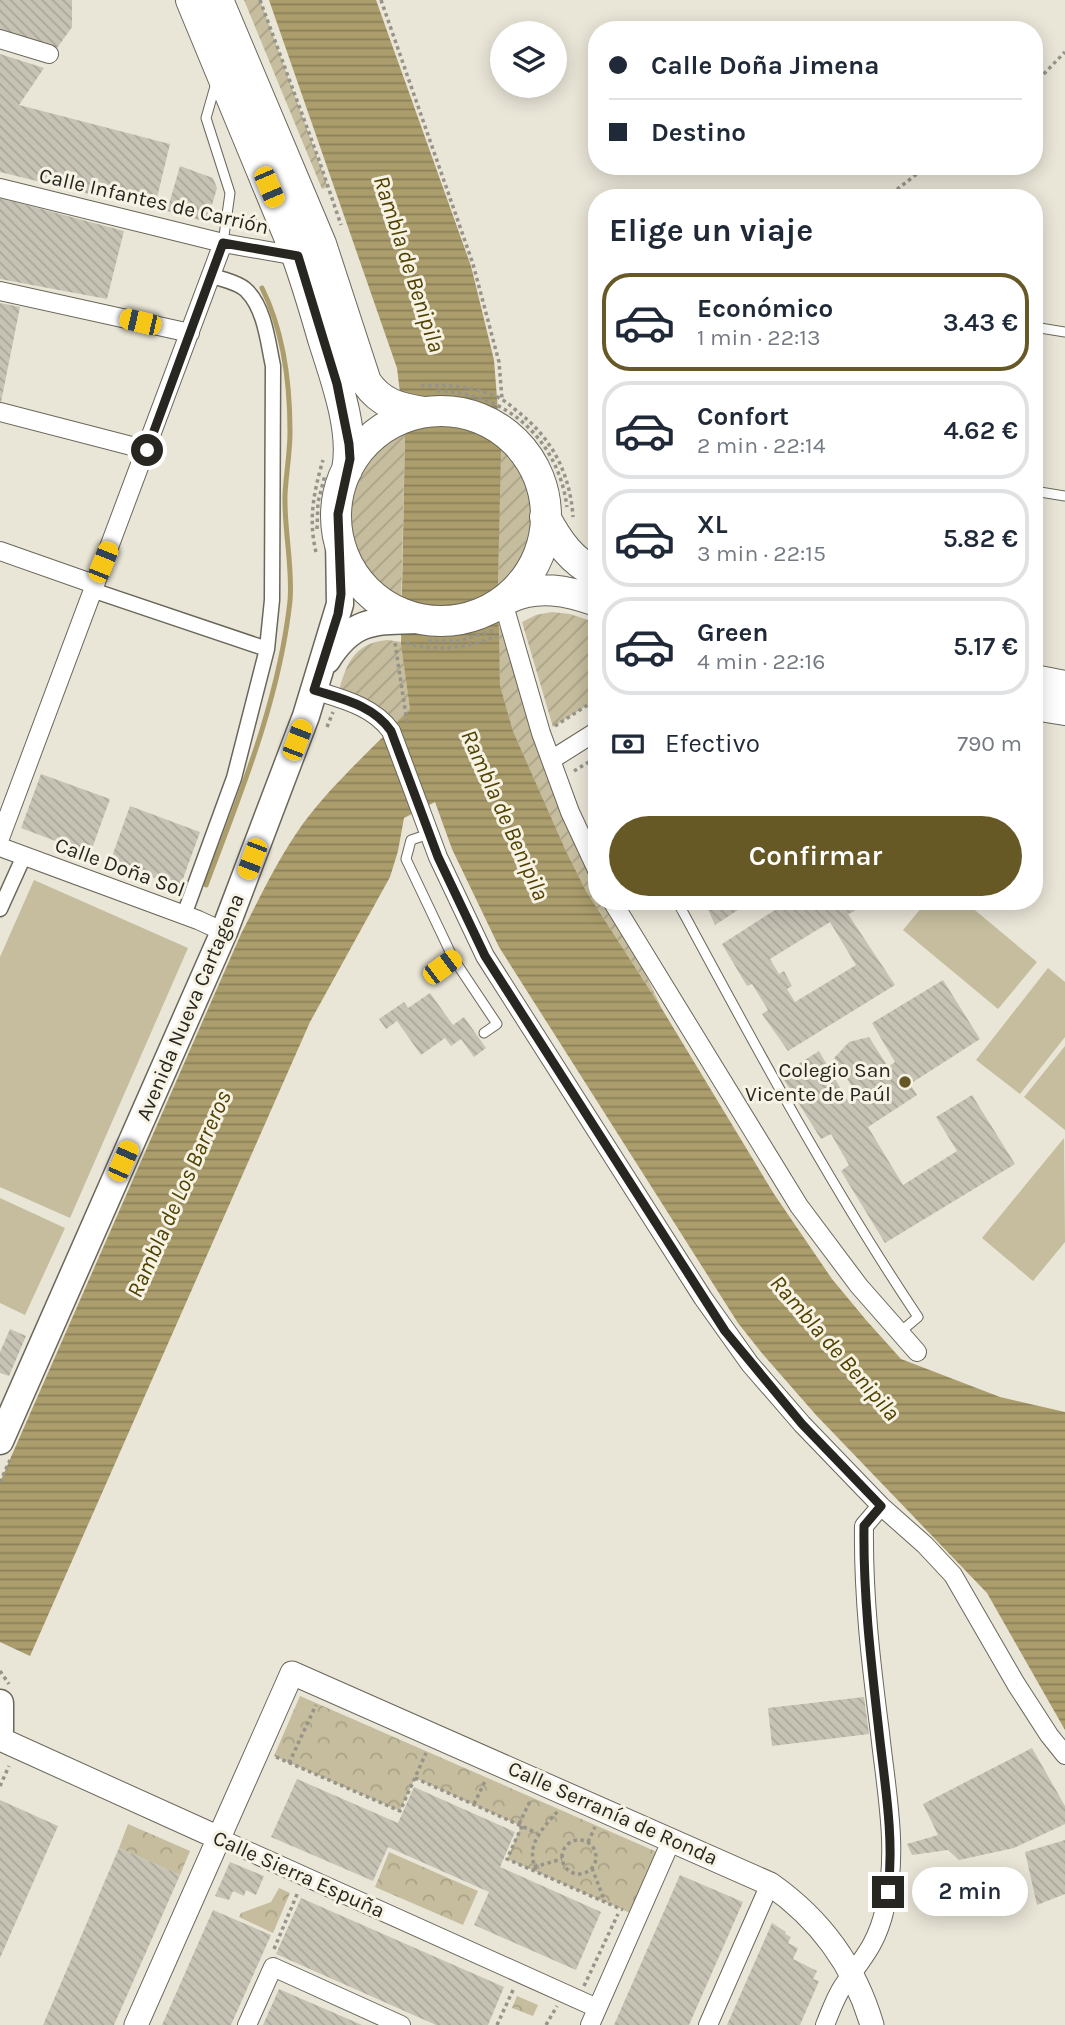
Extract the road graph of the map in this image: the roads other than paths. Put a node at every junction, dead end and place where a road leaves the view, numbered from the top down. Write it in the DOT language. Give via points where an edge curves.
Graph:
graph roads {
  1 [pos="191,0"];
  2 [pos="218,0"];
  3 [pos="0,39"];
  4 [pos="49,54"];
  5 [pos="221,72"];
  6 [pos="0,188"];
  7 [pos="223,243"];
  8 [pos="298,256"];
  9 [pos="211,276"];
  10 [pos="0,291"];
  11 [pos="1043,328"];
  12 [pos="1065,332"];
  13 [pos="190,333"];
  14 [pos="413,403"];
  15 [pos="0,412"];
  16 [pos="147,450"];
  17 [pos="333,462"];
  18 [pos="1043,492"];
  19 [pos="1065,496"];
  20 [pos="562,520"];
  21 [pos="326,547"];
  22 [pos="0,551"];
  23 [pos="588,569"];
  24 [pos="93,587"];
  25 [pos="588,599"];
  26 [pos="503,616"];
  27 [pos="407,630"];
  28 [pos="267,649"];
  29 [pos="1043,682"];
  30 [pos="1065,686"];
  31 [pos="315,687"];
  32 [pos="1043,706"];
  33 [pos="1065,710"];
  34 [pos="588,739"];
  35 [pos="551,760"];
  36 [pos="429,834"];
  37 [pos="0,838"];
  38 [pos="0,847"];
  39 [pos="588,851"];
  40 [pos="24,856"];
  41 [pos="0,909"];
  42 [pos="618,910"];
  43 [pos="682,910"];
  44 [pos="184,915"];
  45 [pos="224,932"];
  46 [pos="453,958"];
  47 [pos="430,976"];
  48 [pos="484,1033"];
  49 [pos="899,1333"];
  50 [pos="918,1352"];
  51 [pos="0,1441"];
  52 [pos="881,1506"];
  53 [pos="6,1699"];
  54 [pos="0,1730"];
  55 [pos="0,1739"];
  56 [pos="1065,1755"];
  57 [pos="219,1838"];
  58 [pos="672,1839"];
  59 [pos="770,1884"];
  60 [pos="852,1975"];
  61 [pos="597,2008"];
  62 [pos="136,2025"];
  63 [pos="247,2025"];
  64 [pos="401,2025"];
  65 [pos="590,2025"];
  66 [pos="708,2025"];
  67 [pos="824,2025"];
  68 [pos="872,2025"];
  1 -- 5 [label="main road"];
  2 -- 14 [label="main road" via="321,244 363,374 386,403"];
  3 -- 4 [label="street"];
  5 -- 7 [label="lane" via="205,118 230,193"];
  5 -- 8 [label="main road"];
  6 -- 7 [label="street, Calle Infantes de Carrión"];
  7 -- 8 [label="street, Calle Infantes de Carrión"];
  7 -- 9 [label="street"];
  8 -- 17 [label="main road" via="337,384 349,444"];
  9 -- 13 [label="street"];
  9 -- 28 [label="street" via="246,289 256,305 273,366 272,600"];
  10 -- 13 [label="street"];
  11 -- 12 [label="lane"];
  13 -- 16 [label="street"];
  14 -- 17 [label="main road" via="365,443"];
  14 -- 20 [label="main road" via="484,420 500,411 533,465 542,492"];
  15 -- 16 [label="street"];
  16 -- 24 [label="street"];
  17 -- 21 [label="main road" via="339,503"];
  18 -- 19 [label="lane"];
  20 -- 23 [label="main road" via="561,546"];
  20 -- 26 [label="main road"];
  21 -- 27 [label="main road"];
  21 -- 31 [label="main road, Avenida Nueva Cartagena" via="341,587 340,604"];
  22 -- 24 [label="street"];
  24 -- 28 [label="street"];
  24 -- 37 [label="street"];
  25 -- 26 [label="main road" via="538,590"];
  26 -- 27 [label="main road" via="481,615"];
  26 -- 35 [label="street"];
  27 -- 31 [label="main road, Avenida Nueva Cartagena" via="370,622 358,628 334,650"];
  28 -- 44 [label="street" via="234,778"];
  29 -- 30 [label="main road"];
  31 -- 36 [label="street" via="369,710 391,731"];
  31 -- 45 [label="main road, Avenida Nueva Cartagena"];
  32 -- 33 [label="main road"];
  34 -- 35 [label="street"];
  35 -- 39 [label="street"];
  36 -- 46 [label="lane" via="411,840 406,859"];
  36 -- 52 [label="street" via="485,956 725,1331 802,1424"];
  38 -- 40 [label="street, Calle Doña Sol"];
  40 -- 41 [label="street"];
  40 -- 44 [label="street, Calle Doña Sol"];
  42 -- 49 [label="street" via="799,1206"];
  43 -- 49 [label="lane" via="876,1254 918,1317"];
  44 -- 45 [label="street, Calle Doña Sol"];
  45 -- 51 [label="main road, Avenida Nueva Cartagena"];
  46 -- 47 [label="lane"];
  46 -- 48 [label="lane" via="497,1024"];
  49 -- 50 [label="street"];
  52 -- 56 [label="street" via="953,1574 1016,1684"];
  52 -- 60 [label="street" via="864,1526 863,1578 890,1817 890,1877 877,1936"];
  53 -- 54 [label="main road"];
  55 -- 57 [label="street, Calle Sierra Espuña"];
  57 -- 58 [label="street, Calle Serranía de Ronda" via="292,1673"];
  57 -- 61 [label="street, Calle Sierra Espuña"];
  57 -- 62 [label="street"];
  58 -- 59 [label="street, Calle Serranía de Ronda"];
  58 -- 61 [label="street"];
  59 -- 60 [label="street, Calle Serranía de Ronda" via="817,1925"];
  59 -- 66 [label="street"];
  60 -- 67 [label="street"];
  60 -- 68 [label="street, Calle Serranía de Ronda"];
  61 -- 65 [label="street"];
  63 -- 64 [label="street" via="272,1967"];
}
